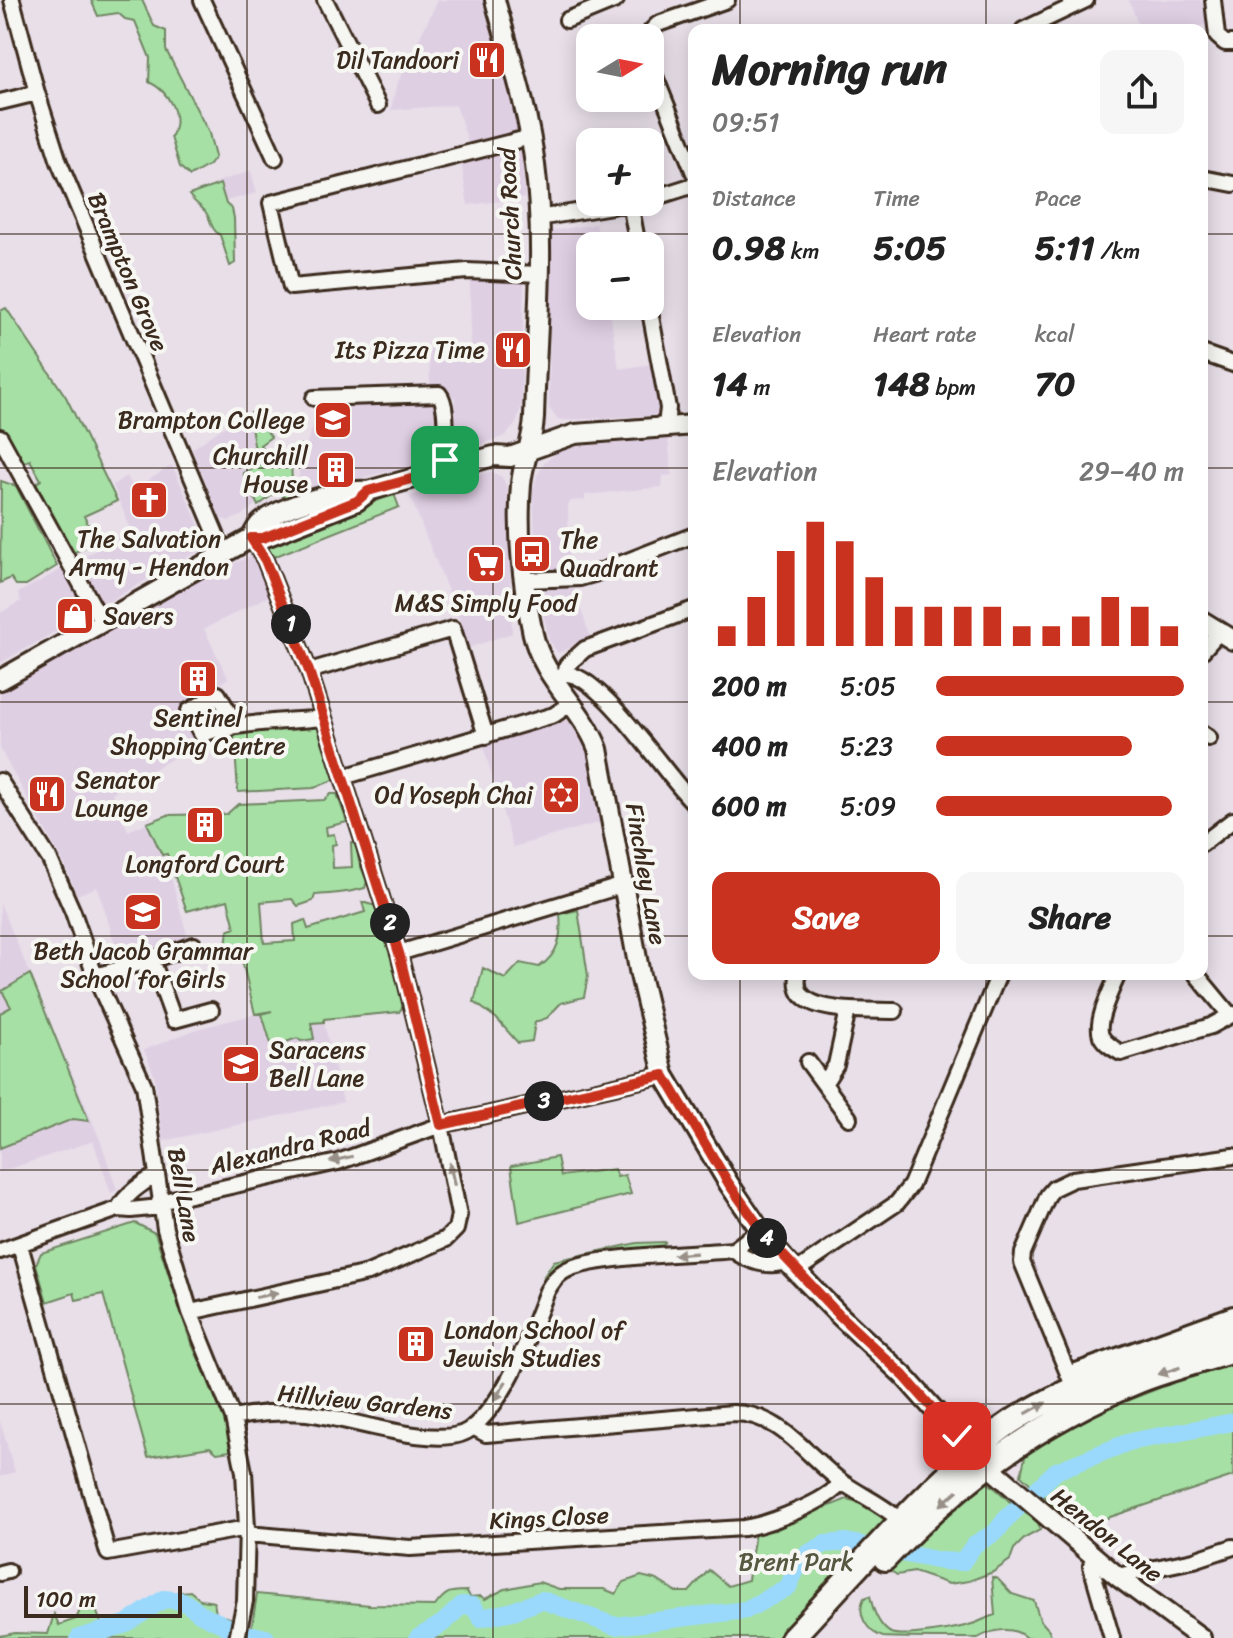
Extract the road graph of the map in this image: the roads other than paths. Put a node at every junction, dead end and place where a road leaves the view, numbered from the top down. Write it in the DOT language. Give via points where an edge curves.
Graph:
graph roads {
  1 [pos="12,0"];
  2 [pos="202,0"];
  3 [pos="325,0"];
  4 [pos="495,0"];
  5 [pos="616,0"];
  6 [pos="727,0"];
  7 [pos="1086,0"];
  8 [pos="1213,0"];
  9 [pos="567,20"];
  10 [pos="658,24"];
  11 [pos="1036,24"];
  12 [pos="1233,43"];
  13 [pos="37,93"];
  14 [pos="664,99"];
  15 [pos="0,102"];
  16 [pos="378,105"];
  17 [pos="531,137"];
  18 [pos="275,158"];
  19 [pos="688,158"];
  20 [pos="1208,179"];
  21 [pos="1233,184"];
  22 [pos="688,187"];
  23 [pos="664,195"];
  24 [pos="576,212"];
  25 [pos="538,218"];
  26 [pos="539,274"];
  27 [pos="652,320"];
  28 [pos="1208,355"];
  29 [pos="1233,364"];
  30 [pos="314,398"];
  31 [pos="688,425"];
  32 [pos="666,426"];
  33 [pos="0,437"];
  34 [pos="531,440"];
  35 [pos="494,456"];
  36 [pos="14,464"];
  37 [pos="447,469"];
  38 [pos="0,473"];
  39 [pos="521,486"];
  40 [pos="688,537"];
  41 [pos="251,538"];
  42 [pos="224,553"];
  43 [pos="524,580"];
  44 [pos="688,611"];
  45 [pos="102,622"];
  46 [pos="1208,625"];
  47 [pos="1226,636"];
  48 [pos="1208,647"];
  49 [pos="309,671"];
  50 [pos="3,672"];
  51 [pos="559,677"];
  52 [pos="570,704"];
  53 [pos="324,718"];
  54 [pos="231,728"];
  55 [pos="486,736"];
  56 [pos="343,777"];
  57 [pos="0,781"];
  58 [pos="688,797"];
  59 [pos="1233,820"];
  60 [pos="1208,839"];
  61 [pos="624,885"];
  62 [pos="194,945"];
  63 [pos="399,953"];
  64 [pos="152,960"];
  65 [pos="95,976"];
  66 [pos="798,980"];
  67 [pos="996,980"];
  68 [pos="1116,980"];
  69 [pos="1201,980"];
  70 [pos="211,1010"];
  71 [pos="848,1010"];
  72 [pos="895,1011"];
  73 [pos="1232,1015"];
  74 [pos="808,1062"];
  75 [pos="664,1075"];
  76 [pos="824,1084"];
  77 [pos="849,1118"];
  78 [pos="441,1125"];
  79 [pos="1233,1156"];
  80 [pos="156,1176"];
  81 [pos="160,1204"];
  82 [pos="118,1209"];
  83 [pos="760,1230"];
  84 [pos="20,1245"];
  85 [pos="733,1250"];
  86 [pos="0,1251"];
  87 [pos="791,1266"];
  88 [pos="190,1312"];
  89 [pos="1233,1314"];
  90 [pos="1233,1331"];
  91 [pos="1233,1351"];
  92 [pos="1071,1381"];
  93 [pos="233,1418"];
  94 [pos="473,1427"];
  95 [pos="979,1459"];
  96 [pos="842,1482"];
  97 [pos="899,1529"];
  98 [pos="247,1531"];
  99 [pos="1233,1547"];
  100 [pos="1098,1560"];
  101 [pos="1117,1576"];
  102 [pos="844,1592"];
  103 [pos="237,1638"];
  104 [pos="792,1638"];
  105 [pos="810,1638"];
  106 [pos="1112,1638"];
  107 [pos="1201,1638"];
  1 -- 13 [label="street, Brampton Grove"];
  2 -- 18 [label="street"];
  3 -- 16 [label="street"];
  4 -- 17 [label="main road, Church Road"];
  5 -- 9 [label="street"];
  6 -- 10 [label="street"];
  7 -- 11 [label="street"];
  8 -- 12 [label="street" via="1217,36"];
  13 -- 15 [label="street"];
  13 -- 42 [label="street, Brampton Grove" via="87,232"];
  14 -- 19 [label="street"];
  17 -- 25 [label="main road, Church Road"];
  17 -- 26 [label="street" via="271,203 291,287 467,271"];
  20 -- 21 [label="street"];
  22 -- 23 [label="street"];
  24 -- 25 [label="street"];
  25 -- 26 [label="main road, Church Road"];
  26 -- 34 [label="main road, Church Road"];
  27 -- 32 [label="street" via="668,408"];
  28 -- 29 [label="street"];
  30 -- 37 [label="street" via="439,394 445,402"];
  31 -- 32 [label="main road"];
  32 -- 34 [label="main road" via="575,434 557,430"];
  33 -- 36 [label="street"];
  34 -- 35 [label="main road"];
  34 -- 39 [label="main road, Finchley Lane"];
  35 -- 37 [label="main road"];
  35 -- 39 [label="main road"];
  36 -- 38 [label="street"];
  36 -- 45 [label="street"];
  37 -- 41 [label="main road" via="368,491 357,501"];
  39 -- 43 [label="main road, Finchley Lane"];
  40 -- 43 [label="street" via="580,578"];
  41 -- 42 [label="main road"];
  41 -- 49 [label="street" via="265,560"];
  42 -- 45 [label="main road"];
  43 -- 51 [label="main road, Finchley Lane" via="533,637 541,659"];
  44 -- 51 [label="street" via="585,649"];
  45 -- 50 [label="main road"];
  46 -- 47 [label="main road"];
  47 -- 48 [label="street"];
  49 -- 53 [label="street"];
  49 -- 55 [label="street" via="453,629"];
  51 -- 52 [label="main road, Finchley Lane"];
  51 -- 58 [label="street" via="578,678 609,702"];
  52 -- 55 [label="street" via="554,715"];
  52 -- 61 [label="main road, Finchley Lane" via="598,749"];
  53 -- 54 [label="street"];
  53 -- 56 [label="street"];
  55 -- 56 [label="street"];
  56 -- 63 [label="street"];
  57 -- 65 [label="street, Bell Lane" via="50,860"];
  59 -- 60 [label="street"];
  61 -- 63 [label="street"];
  61 -- 75 [label="main road, Finchley Lane"];
  62 -- 64 [label="street"];
  63 -- 78 [label="street"];
  64 -- 65 [label="street"];
  64 -- 70 [label="street" via="174,1020"];
  65 -- 80 [label="street, Bell Lane" via="144,1085"];
  66 -- 71 [label="street" via="805,998"];
  67 -- 87 [label="street" via="904,1195"];
  68 -- 73 [label="street" via="1100,1028 1108,1045 1121,1053"];
  69 -- 73 [label="street"];
  71 -- 72 [label="street"];
  71 -- 76 [label="street" via="836,1065"];
  74 -- 76 [label="street"];
  75 -- 78 [label="street, Alexandra Road"];
  75 -- 83 [label="main road, Finchley Lane"];
  76 -- 77 [label="street"];
  78 -- 81 [label="street, Alexandra Road, one-way" via="338,1162"];
  88 -- 78 [label="street, one-way" via="368,1273 452,1235 459,1215"];
  79 -- 92 [label="street" via="1073,1179 1048,1195 1022,1262"];
  80 -- 81 [label="street, Bell Lane"];
  80 -- 82 [label="street"];
  81 -- 82 [label="street, Alexandra Road"];
  81 -- 88 [label="street, Bell Lane"];
  82 -- 84 [label="street"];
  83 -- 85 [label="street"];
  83 -- 87 [label="main road, Finchley Lane"];
  84 -- 86 [label="street"];
  84 -- 98 [label="street, Kings Close" via="108,1553"];
  85 -- 87 [label="street, Hillview Gardens" via="773,1266"];
  85 -- 94 [label="street, Hillview Gardens, one-way" via="614,1259 561,1273 547,1291 505,1385"];
  87 -- 95 [label="main road, Finchley Lane" via="904,1376"];
  88 -- 93 [label="street, Bell Lane"];
  89 -- 92 [label="street"];
  90 -- 92 [label="highway"];
  91 -- 95 [label="highway, one-way" via="1105,1395"];
  95 -- 92 [label="highway, one-way" via="1017,1418"];
  93 -- 94 [label="street, Hillview Gardens" via="309,1414 444,1437"];
  93 -- 98 [label="street, Bell Lane" via="244,1472"];
  94 -- 96 [label="street" via="486,1434 750,1414 777,1426"];
  95 -- 97 [label="highway"];
  95 -- 100 [label="main road, Hendon Lane"];
  96 -- 97 [label="street" via="870,1497"];
  96 -- 98 [label="street, Kings Close" via="819,1499 744,1528 410,1548"];
  97 -- 102 [label="highway"];
  98 -- 103 [label="street, Bell Lane" via="245,1601"];
  99 -- 101 [label="street"];
  100 -- 101 [label="main road, Hendon Lane"];
  100 -- 106 [label="street" via="1091,1566"];
  101 -- 107 [label="main road, Hendon Lane"];
  102 -- 104 [label="highway"];
  102 -- 105 [label="highway"];
}
